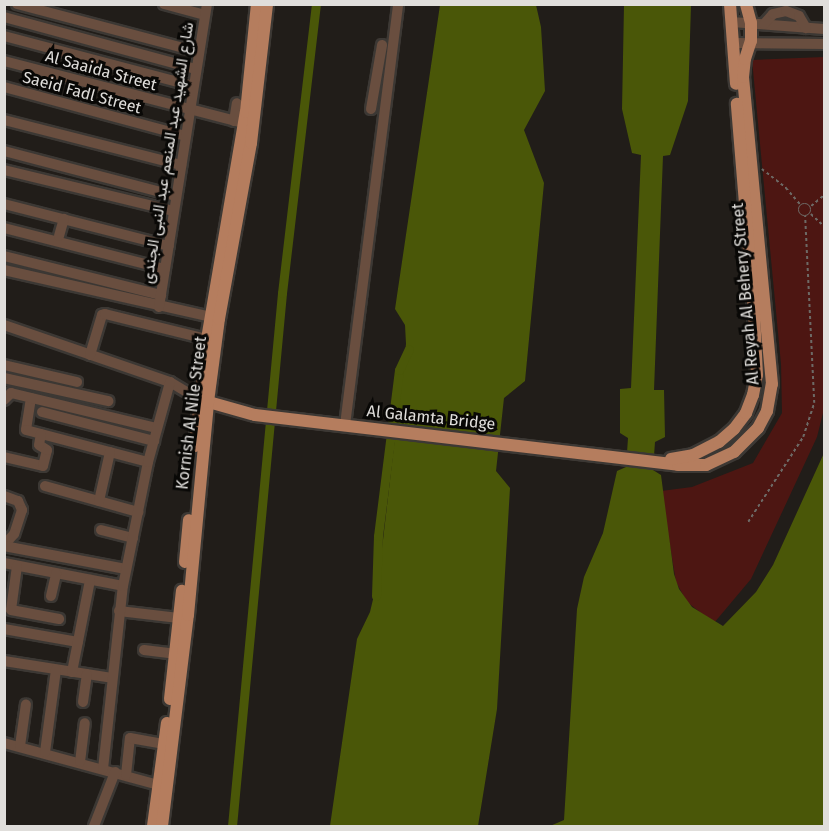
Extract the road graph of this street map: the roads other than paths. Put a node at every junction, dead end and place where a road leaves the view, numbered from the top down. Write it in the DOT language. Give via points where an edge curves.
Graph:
graph roads {
  1 [pos="17,4"];
  2 [pos="164,4"];
  3 [pos="257,4"];
  4 [pos="267,4"];
  5 [pos="398,4"];
  6 [pos="730,4"];
  7 [pos="746,4"];
  8 [pos="206,10"];
  9 [pos="4,17"];
  10 [pos="732,22"];
  11 [pos="758,23"];
  12 [pos="825,29"];
  13 [pos="4,36"];
  14 [pos="751,42"];
  15 [pos="733,43"];
  16 [pos="825,44"];
  17 [pos="381,49"];
  18 [pos="199,52"];
  19 [pos="4,61"];
  20 [pos="196,69"];
  21 [pos="375,73"];
  22 [pos="389,74"];
  23 [pos="193,86"];
  24 [pos="4,87"];
  25 [pos="237,103"];
  26 [pos="190,109"];
  27 [pos="371,109"];
  28 [pos="4,120"];
  29 [pos="239,122"];
  30 [pos="186,136"];
  31 [pos="246,142"];
  32 [pos="4,151"];
  33 [pos="181,165"];
  34 [pos="4,170"];
  35 [pos="176,196"];
  36 [pos="4,204"];
  37 [pos="174,211"];
  38 [pos="64,219"];
  39 [pos="4,228"];
  40 [pos="59,236"];
  41 [pos="169,246"];
  42 [pos="4,256"];
  43 [pos="165,269"];
  44 [pos="4,270"];
  45 [pos="223,271"];
  46 [pos="161,295"];
  47 [pos="159,307"];
  48 [pos="211,317"];
  49 [pos="4,325"];
  50 [pos="207,339"];
  51 [pos="90,355"];
  52 [pos="4,365"];
  53 [pos="4,378"];
  54 [pos="77,382"];
  55 [pos="170,382"];
  56 [pos="31,398"];
  57 [pos="4,400"];
  58 [pos="203,400"];
  59 [pos="108,401"];
  60 [pos="42,412"];
  61 [pos="345,425"];
  62 [pos="157,428"];
  63 [pos="41,434"];
  64 [pos="154,441"];
  65 [pos="110,452"];
  66 [pos="4,457"];
  67 [pos="659,460"];
  68 [pos="148,462"];
  69 [pos="45,486"];
  70 [pos="4,496"];
  71 [pos="99,501"];
  72 [pos="138,512"];
  73 [pos="101,530"];
  74 [pos="133,537"];
  75 [pos="4,546"];
  76 [pos="4,563"];
  77 [pos="17,566"];
  78 [pos="126,569"];
  79 [pos="56,574"];
  80 [pos="90,580"];
  81 [pos="123,586"];
  82 [pos="51,596"];
  83 [pos="8,602"];
  84 [pos="119,611"];
  85 [pos="179,618"];
  86 [pos="59,619"];
  87 [pos="4,629"];
  88 [pos="78,642"];
  89 [pos="144,650"];
  90 [pos="175,654"];
  91 [pos="4,662"];
  92 [pos="56,670"];
  93 [pos="72,672"];
  94 [pos="87,674"];
  95 [pos="112,678"];
  96 [pos="83,702"];
  97 [pos="26,704"];
  98 [pos="85,723"];
  99 [pos="4,743"];
  100 [pos="164,744"];
  101 [pos="20,746"];
  102 [pos="45,752"];
  103 [pos="80,762"];
  104 [pos="103,769"];
  105 [pos="121,774"];
  106 [pos="159,785"];
  107 [pos="160,809"];
  108 [pos="94,826"];
  109 [pos="153,826"];
  110 [pos="162,826"];
  1 -- 18 [label="street"];
  2 -- 8 [label="street"];
  3 -- 29 [label="main road, Kornish Al Nile Street"];
  4 -- 31 [label="main road, Kornish Al Nile Street"];
  5 -- 17 [label="street"];
  6 -- 10 [label="main road, Al Reyah Al Behery Street"];
  7 -- 11 [label="main road, Al Reyah Al Behery Street"];
  8 -- 18 [label="street, شارع الشهيد عبد المنعم عبد النبى الجندى"];
  9 -- 20 [label="street"];
  10 -- 11 [label="street"];
  10 -- 15 [label="main road, Al Reyah Al Behery Street"];
  11 -- 12 [label="street"];
  11 -- 14 [label="main road, Al Reyah Al Behery Street"];
  13 -- 23 [label="street"];
  14 -- 15 [label="street"];
  14 -- 16 [label="street"];
  14 -- 67 [label="main road, Al Reyah Al Behery Street" via="743,77 772,384 767,411 747,440 720,461 688,465"];
  15 -- 67 [label="main road, Al Reyah Al Behery Street" via="757,375 746,413 734,429 693,455"];
  17 -- 21 [label="street"];
  17 -- 22 [label="street"];
  18 -- 20 [label="street, شارع الشهيد عبد المنعم عبد النبى الجندى"];
  19 -- 26 [label="street, Al Saaida Street"];
  20 -- 23 [label="street, شارع الشهيد عبد المنعم عبد النبى الجندى"];
  21 -- 22 [label="street"];
  21 -- 27 [label="street"];
  22 -- 61 [label="street"];
  23 -- 26 [label="street, شارع الشهيد عبد المنعم عبد النبى الجندى"];
  24 -- 30 [label="street, Saeid Fadl Street"];
  25 -- 29 [label="street"];
  26 -- 29 [label="street, Al Saaida Street"];
  26 -- 30 [label="street, شارع الشهيد عبد المنعم عبد النبى الجندى"];
  28 -- 33 [label="street"];
  29 -- 31 [label="main road, Kornish Al Nile Street"];
  30 -- 33 [label="street, شارع الشهيد عبد المنعم عبد النبى الجندى"];
  31 -- 45 [label="main road, Kornish Al Nile Street"];
  32 -- 35 [label="street"];
  33 -- 35 [label="street, شارع الشهيد عبد المنعم عبد النبى الجندى"];
  34 -- 37 [label="street"];
  35 -- 37 [label="street, شارع الشهيد عبد المنعم عبد النبى الجندى"];
  36 -- 38 [label="street"];
  37 -- 41 [label="street, شارع الشهيد عبد المنعم عبد النبى الجندى"];
  38 -- 40 [label="street"];
  38 -- 41 [label="street"];
  39 -- 43 [label="street"];
  41 -- 43 [label="street, شارع الشهيد عبد المنعم عبد النبى الجندى"];
  42 -- 46 [label="street"];
  43 -- 46 [label="street, شارع الشهيد عبد المنعم عبد النبى الجندى"];
  44 -- 47 [label="street"];
  45 -- 48 [label="main road, Kornish Al Nile Street"];
  45 -- 58 [label="main road, Kornish Al Nile Street"];
  46 -- 47 [label="street, شارع الشهيد عبد المنعم عبد النبى الجندى"];
  47 -- 48 [label="street"];
  48 -- 50 [label="main road, Kornish Al Nile Street"];
  49 -- 51 [label="street"];
  50 -- 51 [label="street" via="104,314"];
  50 -- 58 [label="main road, Kornish Al Nile Street"];
  51 -- 55 [label="street"];
  52 -- 54 [label="street"];
  53 -- 59 [label="street"];
  55 -- 58 [label="street"];
  55 -- 62 [label="street"];
  56 -- 57 [label="street" via="10,393"];
  56 -- 62 [label="street"];
  56 -- 63 [label="street" via="25,429"];
  58 -- 61 [label="main road, Al Galamta Bridge" via="239,411"];
  58 -- 85 [label="main road, Kornish Al Nile Street"];
  58 -- 107 [label="main road, Kornish Al Nile Street" via="188,615"];
  60 -- 64 [label="street"];
  61 -- 67 [label="main road, Al Galamta Bridge"];
  62 -- 64 [label="street"];
  63 -- 65 [label="street"];
  63 -- 66 [label="street" via="39,445 47,450 43,467"];
  64 -- 68 [label="street"];
  65 -- 68 [label="street"];
  65 -- 71 [label="street"];
  68 -- 72 [label="street"];
  69 -- 71 [label="street"];
  70 -- 75 [label="street" via="18,501 22,510 14,534"];
  71 -- 72 [label="street"];
  72 -- 74 [label="street"];
  73 -- 74 [label="street"];
  74 -- 78 [label="street"];
  75 -- 78 [label="street"];
  76 -- 77 [label="street"];
  77 -- 79 [label="street"];
  77 -- 83 [label="street"];
  78 -- 81 [label="street"];
  79 -- 80 [label="street"];
  79 -- 82 [label="street"];
  80 -- 81 [label="street"];
  80 -- 88 [label="street"];
  81 -- 84 [label="street"];
  83 -- 86 [label="street" via="11,610"];
  84 -- 85 [label="street"];
  84 -- 95 [label="street"];
  85 -- 90 [label="main road, Kornish Al Nile Street"];
  87 -- 88 [label="street"];
  88 -- 93 [label="street"];
  89 -- 90 [label="street"];
  90 -- 100 [label="main road, Kornish Al Nile Street"];
  91 -- 92 [label="street"];
  92 -- 93 [label="street"];
  92 -- 102 [label="street"];
  93 -- 94 [label="street"];
  94 -- 95 [label="street"];
  94 -- 96 [label="street"];
  95 -- 104 [label="street"];
  97 -- 101 [label="street"];
  98 -- 103 [label="street"];
  99 -- 101 [label="street"];
  100 -- 105 [label="street" via="130,738"];
  100 -- 106 [label="main road, Kornish Al Nile Street"];
  101 -- 102 [label="street"];
  102 -- 103 [label="street"];
  103 -- 104 [label="street"];
  104 -- 105 [label="street"];
  105 -- 106 [label="street"];
  105 -- 108 [label="street"];
  106 -- 107 [label="main road, Kornish Al Nile Street"];
  107 -- 109 [label="main road, Kornish Al Nile Street"];
  107 -- 110 [label="main road, Kornish Al Nile Street"];
}
